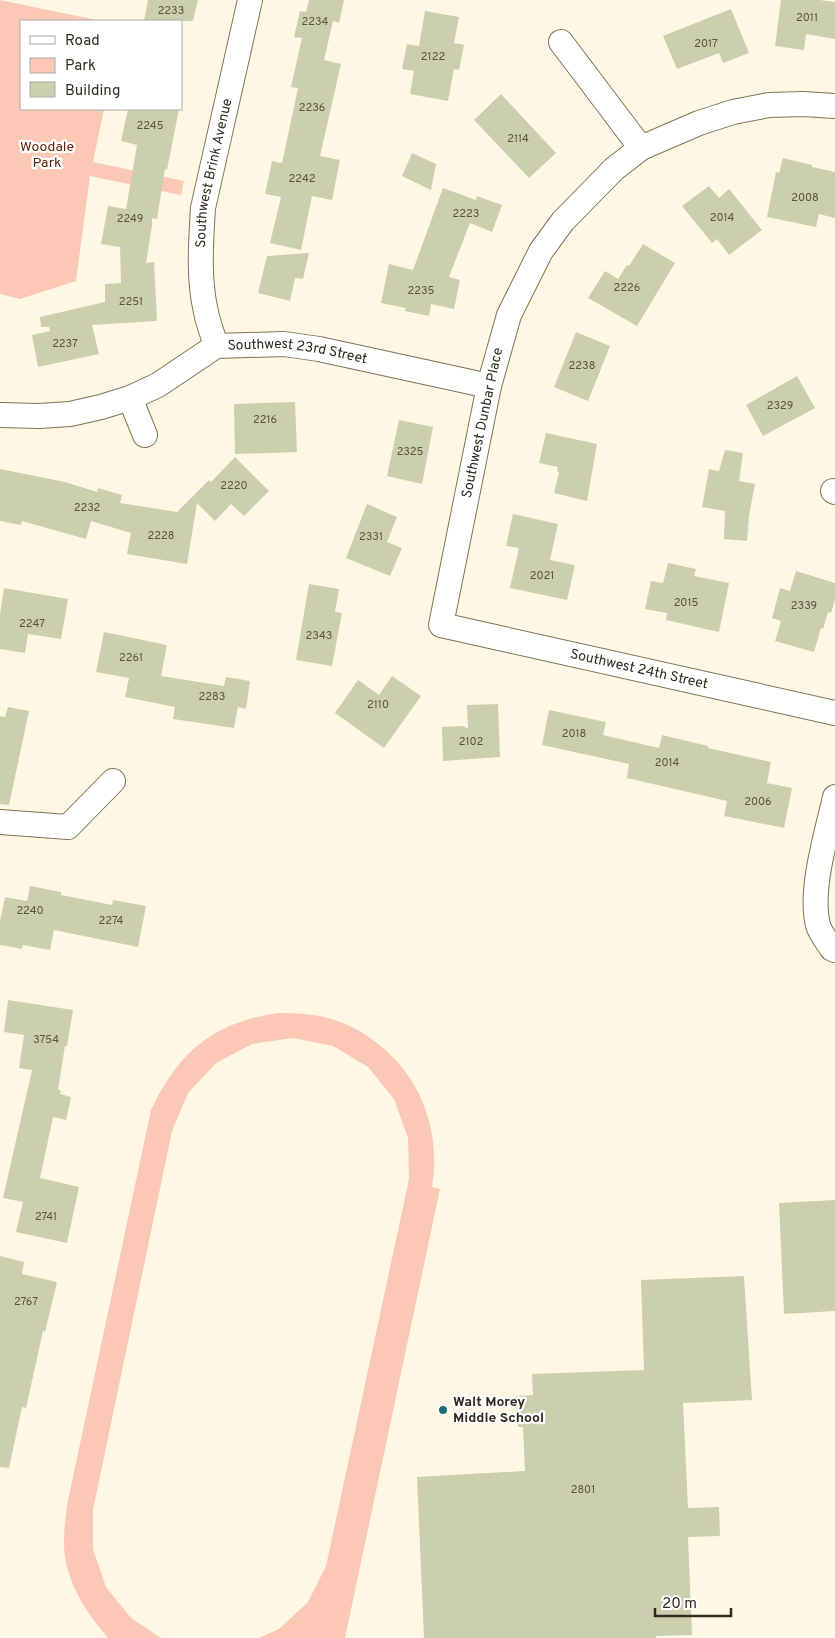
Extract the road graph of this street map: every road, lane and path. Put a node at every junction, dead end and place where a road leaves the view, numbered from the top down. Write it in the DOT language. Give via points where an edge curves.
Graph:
graph roads {
  1 [pos="250,0"];
  2 [pos="560,42"];
  3 [pos="835,106"];
  4 [pos="641,148"];
  5 [pos="216,346"];
  6 [pos="489,386"];
  7 [pos="130,398"];
  8 [pos="0,415"];
  9 [pos="145,436"];
  10 [pos="441,625"];
  11 [pos="835,713"];
  12 [pos="113,781"];
  13 [pos="835,797"];
  14 [pos="0,822"];
  15 [pos="835,950"];
  1 -- 5 [label="street, Southwest Brink Avenue" via="203,208 202,277 206,312"];
  2 -- 4 [label="street"];
  3 -- 4 [label="street, Southwest Dunbar Place" via="769,105 733,112"];
  4 -- 6 [label="street, Southwest Dunbar Place" via="614,169 563,221 542,251 509,314"];
  5 -- 6 [label="street, Southwest 23rd Street" via="284,344 319,349"];
  5 -- 7 [label="street, Southwest 23rd Street" via="158,385"];
  6 -- 10 [label="street, Southwest Dunbar Place"];
  7 -- 8 [label="street, Southwest 23rd Street" via="70,414"];
  7 -- 9 [label="street"];
  10 -- 11 [label="street, Southwest 24th Street"];
  12 -- 14 [label="street" via="68,827"];
  13 -- 15 [label="street" via="815,903 818,927"];
}
